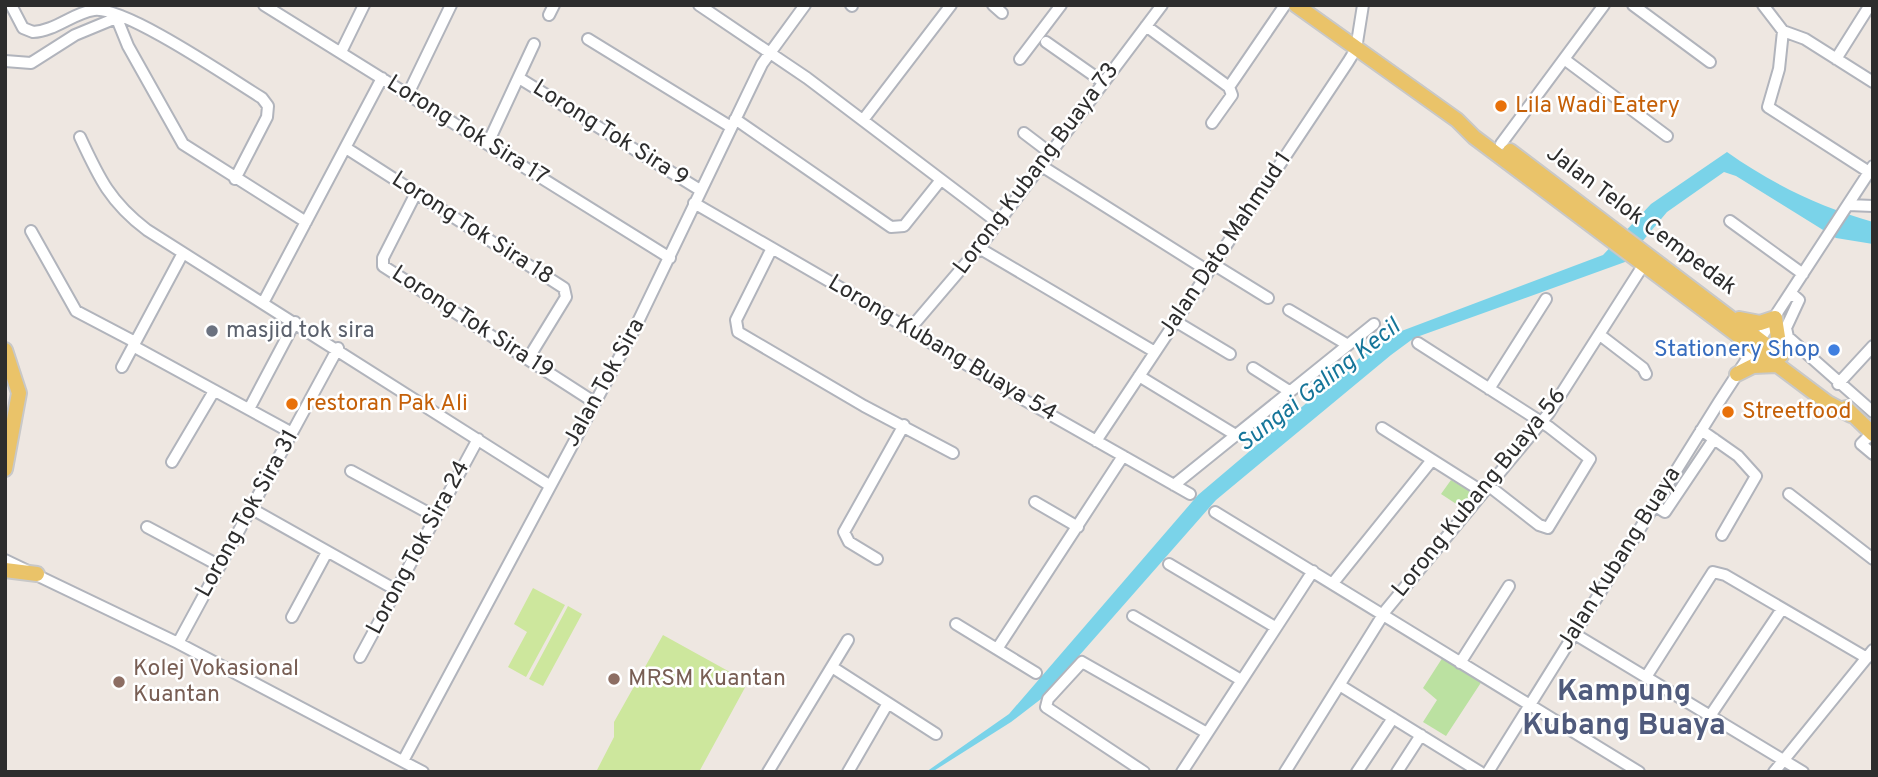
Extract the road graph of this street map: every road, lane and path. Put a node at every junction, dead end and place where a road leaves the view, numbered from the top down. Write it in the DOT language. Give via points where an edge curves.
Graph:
graph roads {
  1 [pos="11,5"];
  2 [pos="264,5"];
  3 [pos="363,5"];
  4 [pos="451,5"];
  5 [pos="699,5"];
  6 [pos="726,5"];
  7 [pos="805,5"];
  8 [pos="951,5"];
  9 [pos="993,5"];
  10 [pos="1061,5"];
  11 [pos="1162,5"];
  12 [pos="1285,5"];
  13 [pos="1296,5"];
  14 [pos="1363,5"];
  15 [pos="1604,5"];
  16 [pos="1633,5"];
  17 [pos="1762,5"];
  18 [pos="1870,5"];
  19 [pos="276,9"];
  20 [pos="1002,13"];
  21 [pos="117,16"];
  22 [pos="717,17"];
  23 [pos="1146,26"];
  24 [pos="1783,32"];
  25 [pos="588,39"];
  26 [pos="1046,42"];
  27 [pos="534,44"];
  28 [pos="1356,49"];
  29 [pos="341,52"];
  30 [pos="769,52"];
  31 [pos="1836,58"];
  32 [pos="1564,59"];
  33 [pos="1020,60"];
  34 [pos="5,61"];
  35 [pos="1710,62"];
  36 [pos="382,78"];
  37 [pos="519,78"];
  38 [pos="1103,82"];
  39 [pos="1873,82"];
  40 [pos="1229,87"];
  41 [pos="408,94"];
  42 [pos="863,120"];
  43 [pos="1457,120"];
  44 [pos="733,123"];
  45 [pos="1212,123"];
  46 [pos="1024,133"];
  47 [pos="1667,136"];
  48 [pos="80,137"];
  49 [pos="488,144"];
  50 [pos="1501,144"];
  51 [pos="346,148"];
  52 [pos="1049,152"];
  53 [pos="1040,165"];
  54 [pos="1871,169"];
  55 [pos="235,178"];
  56 [pos="940,181"];
  57 [pos="701,190"];
  58 [pos="416,193"];
  59 [pos="694,203"];
  60 [pos="1873,206"];
  61 [pos="1846,209"];
  62 [pos="1730,220"];
  63 [pos="306,222"];
  64 [pos="997,222"];
  65 [pos="31,231"];
  66 [pos="1615,235"];
  67 [pos="979,247"];
  68 [pos="772,248"];
  69 [pos="183,253"];
  70 [pos="1640,256"];
  71 [pos="670,258"];
  72 [pos="1210,268"];
  73 [pos="1803,274"];
  74 [pos="1795,296"];
  75 [pos="1268,298"];
  76 [pos="1546,299"];
  77 [pos="263,303"];
  78 [pos="1289,310"];
  79 [pos="1728,315"];
  80 [pos="1775,318"];
  81 [pos="1175,321"];
  82 [pos="295,322"];
  83 [pos="1374,324"];
  84 [pos="909,330"];
  85 [pos="1600,335"];
  86 [pos="1418,343"];
  87 [pos="134,344"];
  88 [pos="1758,344"];
  89 [pos="1348,345"];
  90 [pos="1873,345"];
  91 [pos="338,348"];
  92 [pos="5,350"];
  93 [pos="1155,352"];
  94 [pos="1230,354"];
  95 [pos="528,359"];
  96 [pos="1779,360"];
  97 [pos="122,367"];
  98 [pos="1253,368"];
  99 [pos="1646,374"];
  100 [pos="1737,374"];
  101 [pos="1139,376"];
  102 [pos="1838,384"];
  103 [pos="1489,389"];
  104 [pos="214,390"];
  105 [pos="1289,391"];
  106 [pos="594,402"];
  107 [pos="249,409"];
  108 [pos="1873,412"];
  109 [pos="1542,423"];
  110 [pos="904,425"];
  111 [pos="1382,428"];
  112 [pos="1701,430"];
  113 [pos="292,433"];
  114 [pos="1872,433"];
  115 [pos="1234,434"];
  116 [pos="478,439"];
  117 [pos="1714,439"];
  118 [pos="1096,440"];
  119 [pos="953,453"];
  120 [pos="1873,454"];
  121 [pos="1123,456"];
  122 [pos="1432,460"];
  123 [pos="172,462"];
  124 [pos="5,469"];
  125 [pos="351,471"];
  126 [pos="549,485"];
  127 [pos="1174,485"];
  128 [pos="1486,489"];
  129 [pos="1190,494"];
  130 [pos="1789,494"];
  131 [pos="1035,502"];
  132 [pos="1654,505"];
  133 [pos="252,509"];
  134 [pos="1215,512"];
  135 [pos="436,517"];
  136 [pos="148,527"];
  137 [pos="1078,527"];
  138 [pos="1722,534"];
  139 [pos="327,552"];
  140 [pos="877,559"];
  141 [pos="1873,559"];
  142 [pos="5,560"];
  143 [pos="1169,564"];
  144 [pos="220,566"];
  145 [pos="5,570"];
  146 [pos="1313,571"];
  147 [pos="37,574"];
  148 [pos="1333,583"];
  149 [pos="1509,586"];
  150 [pos="396,590"];
  151 [pos="1782,608"];
  152 [pos="1133,615"];
  153 [pos="1384,616"];
  154 [pos="292,618"];
  155 [pos="956,624"];
  156 [pos="1275,627"];
  157 [pos="1573,633"];
  158 [pos="848,640"];
  159 [pos="178,643"];
  160 [pos="997,649"];
  161 [pos="1870,654"];
  162 [pos="360,657"];
  163 [pos="1460,663"];
  164 [pos="832,667"];
  165 [pos="1036,673"];
  166 [pos="1646,677"];
  167 [pos="1241,680"];
  168 [pos="1341,686"];
  169 [pos="888,703"];
  170 [pos="1530,705"];
  171 [pos="1710,716"];
  172 [pos="1393,718"];
  173 [pos="1207,733"];
  174 [pos="936,734"];
  175 [pos="1421,735"];
  176 [pos="1783,760"];
  177 [pos="403,761"];
  178 [pos="423,772"];
  179 [pos="768,772"];
  180 [pos="848,772"];
  181 [pos="1144,772"];
  182 [pos="1182,772"];
  183 [pos="1285,772"];
  184 [pos="1357,772"];
  185 [pos="1397,772"];
  186 [pos="1480,772"];
  187 [pos="1488,772"];
  188 [pos="1639,772"];
  189 [pos="1774,772"];
  190 [pos="1803,772"];
  1 -- 21 [label="street" via="23,28 33,32 97,10"];
  2 -- 19 [label="street, Lorong Tok Sira 17"];
  3 -- 29 [label="street"];
  4 -- 41 [label="street"];
  5 -- 22 [label="street"];
  6 -- 22 [label="street"];
  7 -- 30 [label="street, Jalan Tok Sira"];
  8 -- 42 [label="street"];
  9 -- 20 [label="street"];
  10 -- 33 [label="street"];
  11 -- 23 [label="street, Lorong Kubang Buaya 73"];
  12 -- 40 [label="street"];
  13 -- 28 [label="main road, Jalan Telok Cempedak"];
  14 -- 28 [label="street"];
  15 -- 32 [label="street"];
  16 -- 35 [label="street"];
  17 -- 24 [label="street"];
  18 -- 31 [label="street"];
  19 -- 29 [label="street, Lorong Tok Sira 17"];
  21 -- 34 [label="street" via="31,63"];
  21 -- 55 [label="street" via="179,139"];
  21 -- 55 [label="street" via="172,43 267,102 267,117"];
  22 -- 30 [label="street"];
  23 -- 38 [label="street, Lorong Kubang Buaya 73"];
  23 -- 40 [label="street"];
  24 -- 31 [label="street"];
  24 -- 54 [label="street" via="1768,107"];
  25 -- 44 [label="street"];
  26 -- 38 [label="street"];
  27 -- 37 [label="street"];
  28 -- 43 [label="main road, Jalan Telok Cempedak"];
  28 -- 72 [label="street, Jalan Dato Mahmud 1"];
  29 -- 36 [label="street, Lorong Tok Sira 17"];
  30 -- 42 [label="street"];
  30 -- 44 [label="street, Jalan Tok Sira"];
  31 -- 39 [label="street"];
  32 -- 47 [label="street"];
  32 -- 50 [label="street"];
  36 -- 41 [label="street, Lorong Tok Sira 17"];
  36 -- 51 [label="street"];
  37 -- 49 [label="street"];
  37 -- 57 [label="street, Lorong Tok Sira 9"];
  38 -- 52 [label="street, Lorong Kubang Buaya 73"];
  40 -- 45 [label="street" via="1233,93"];
  41 -- 49 [label="street, Lorong Tok Sira 17"];
  42 -- 56 [label="street"];
  43 -- 50 [label="main road, Jalan Telok Cempedak"];
  43 -- 66 [label="main road, Jalan Telok Cempedak" via="1474,137"];
  44 -- 56 [label="street" via="891,228 904,226"];
  44 -- 57 [label="street, Jalan Tok Sira"];
  46 -- 52 [label="street"];
  48 -- 69 [label="street" via="107,193 127,215"];
  49 -- 71 [label="street, Lorong Tok Sira 17"];
  50 -- 66 [label="main road, Jalan Telok Cempedak"];
  51 -- 58 [label="street, Lorong Tok Sira 18"];
  51 -- 63 [label="street"];
  52 -- 53 [label="street, Lorong Kubang Buaya 73"];
  53 -- 64 [label="street, Lorong Kubang Buaya 73"];
  53 -- 72 [label="street"];
  54 -- 61 [label="street"];
  55 -- 63 [label="street"];
  56 -- 64 [label="street"];
  57 -- 59 [label="street, Jalan Tok Sira"];
  58 -- 95 [label="street, Lorong Tok Sira 19" via="383,266"];
  58 -- 95 [label="street, Lorong Tok Sira 18" via="564,288 566,297"];
  59 -- 68 [label="street, Lorong Kubang Buaya 54"];
  59 -- 71 [label="street, Jalan Tok Sira"];
  60 -- 61 [label="street"];
  61 -- 73 [label="street"];
  62 -- 73 [label="street"];
  63 -- 77 [label="street"];
  64 -- 67 [label="street, Lorong Kubang Buaya 73"];
  65 -- 87 [label="street" via="76,311"];
  66 -- 70 [label="main road, Jalan Telok Cempedak"];
  67 -- 84 [label="street, Lorong Kubang Buaya 73"];
  67 -- 93 [label="street"];
  68 -- 84 [label="street, Lorong Kubang Buaya 54"];
  68 -- 110 [label="street" via="736,320 738,332"];
  69 -- 77 [label="street"];
  69 -- 87 [label="street"];
  70 -- 79 [label="main road, Jalan Telok Cempedak"];
  70 -- 85 [label="street, Lorong Kubang Buaya 56"];
  70 -- 88 [label="main road, Jalan Telok Cempedak"];
  71 -- 106 [label="street, Jalan Tok Sira"];
  72 -- 75 [label="street"];
  72 -- 81 [label="street, Jalan Dato Mahmud 1"];
  73 -- 74 [label="street"];
  74 -- 80 [label="street, Jalan Kubang Buaya"];
  74 -- 102 [label="street" via="1786,328 1788,338"];
  76 -- 103 [label="street"];
  77 -- 82 [label="street"];
  78 -- 89 [label="street"];
  79 -- 80 [label="main road" via="1755,323"];
  79 -- 88 [label="main road, Jalan Telok Cempedak"];
  80 -- 88 [label="street, Jalan Kubang Buaya"];
  80 -- 96 [label="main road"];
  81 -- 93 [label="street, Jalan Dato Mahmud 1"];
  81 -- 94 [label="street"];
  82 -- 91 [label="street"];
  82 -- 107 [label="street"];
  83 -- 89 [label="street"];
  84 -- 118 [label="street, Lorong Kubang Buaya 54"];
  85 -- 99 [label="street"];
  85 -- 109 [label="street, Lorong Kubang Buaya 56"];
  86 -- 103 [label="street"];
  87 -- 97 [label="street"];
  87 -- 104 [label="street"];
  88 -- 96 [label="main road"];
  88 -- 100 [label="street, Jalan Kubang Buaya"];
  89 -- 105 [label="street"];
  90 -- 102 [label="street"];
  91 -- 113 [label="street, Lorong Tok Sira 31"];
  91 -- 116 [label="street"];
  92 -- 124 [label="main road" via="19,393"];
  93 -- 101 [label="street, Jalan Dato Mahmud 1"];
  95 -- 106 [label="street, Lorong Tok Sira 19"];
  96 -- 100 [label="main road"];
  96 -- 114 [label="main road"];
  98 -- 105 [label="street"];
  100 -- 112 [label="street, Jalan Kubang Buaya"];
  101 -- 115 [label="street"];
  101 -- 118 [label="street, Jalan Dato Mahmud 1"];
  102 -- 108 [label="street"];
  103 -- 109 [label="street"];
  104 -- 107 [label="street"];
  104 -- 123 [label="street"];
  105 -- 115 [label="street"];
  106 -- 126 [label="street, Jalan Tok Sira"];
  107 -- 113 [label="street"];
  109 -- 128 [label="street, Lorong Kubang Buaya 56"];
  109 -- 128 [label="street" via="1590,458 1550,525 1539,525"];
  110 -- 119 [label="street"];
  110 -- 140 [label="street" via="844,532 849,542"];
  111 -- 122 [label="street"];
  112 -- 117 [label="street"];
  112 -- 132 [label="street, Jalan Kubang Buaya"];
  113 -- 133 [label="street, Lorong Tok Sira 31"];
  114 -- 120 [label="street" via="1861,444"];
  115 -- 127 [label="street"];
  116 -- 126 [label="street"];
  116 -- 135 [label="street, Lorong Tok Sira 24"];
  117 -- 132 [label="street" via="1665,512"];
  117 -- 138 [label="street" via="1756,476"];
  118 -- 121 [label="street, Lorong Kubang Buaya 54"];
  121 -- 127 [label="street, Lorong Kubang Buaya 54"];
  121 -- 137 [label="street"];
  122 -- 128 [label="street"];
  122 -- 148 [label="street"];
  125 -- 135 [label="street"];
  126 -- 177 [label="street, Jalan Tok Sira"];
  127 -- 129 [label="street, Lorong Kubang Buaya 54"];
  128 -- 153 [label="street, Lorong Kubang Buaya 56"];
  130 -- 141 [label="street"];
  131 -- 137 [label="street"];
  132 -- 157 [label="street, Jalan Kubang Buaya"];
  133 -- 139 [label="street"];
  133 -- 144 [label="street, Lorong Tok Sira 31"];
  134 -- 146 [label="street"];
  135 -- 150 [label="street, Lorong Tok Sira 24"];
  136 -- 144 [label="street"];
  137 -- 160 [label="street"];
  139 -- 150 [label="street"];
  139 -- 154 [label="street"];
  142 -- 147 [label="street"];
  143 -- 156 [label="street"];
  144 -- 159 [label="street, Lorong Tok Sira 31"];
  145 -- 147 [label="main road"];
  146 -- 148 [label="street"];
  146 -- 156 [label="street"];
  147 -- 159 [label="street"];
  148 -- 153 [label="street"];
  149 -- 163 [label="street"];
  150 -- 162 [label="street, Lorong Tok Sira 24"];
  151 -- 161 [label="street"];
  151 -- 166 [label="street" via="1713,572"];
  151 -- 171 [label="street"];
  152 -- 167 [label="street"];
  153 -- 163 [label="street"];
  153 -- 168 [label="street, Lorong Kubang Buaya 56"];
  155 -- 160 [label="street"];
  156 -- 167 [label="street"];
  157 -- 166 [label="street"];
  157 -- 170 [label="street, Jalan Kubang Buaya"];
  158 -- 164 [label="street"];
  159 -- 177 [label="street"];
  160 -- 165 [label="street"];
  161 -- 176 [label="street"];
  163 -- 170 [label="street"];
  164 -- 169 [label="street"];
  164 -- 179 [label="street"];
  166 -- 171 [label="street"];
  167 -- 173 [label="street"];
  168 -- 172 [label="street"];
  168 -- 183 [label="street, Lorong Kubang Buaya 56"];
  169 -- 174 [label="street"];
  169 -- 180 [label="street"];
  170 -- 187 [label="street, Jalan Kubang Buaya"];
  170 -- 188 [label="street"];
  171 -- 176 [label="street"];
  172 -- 175 [label="street"];
  172 -- 184 [label="street"];
  173 -- 181 [label="street" via="1082,662 1046,707"];
  173 -- 182 [label="street"];
  175 -- 185 [label="street"];
  175 -- 186 [label="street"];
  176 -- 189 [label="street"];
  176 -- 190 [label="street"];
  177 -- 178 [label="street"];
}
